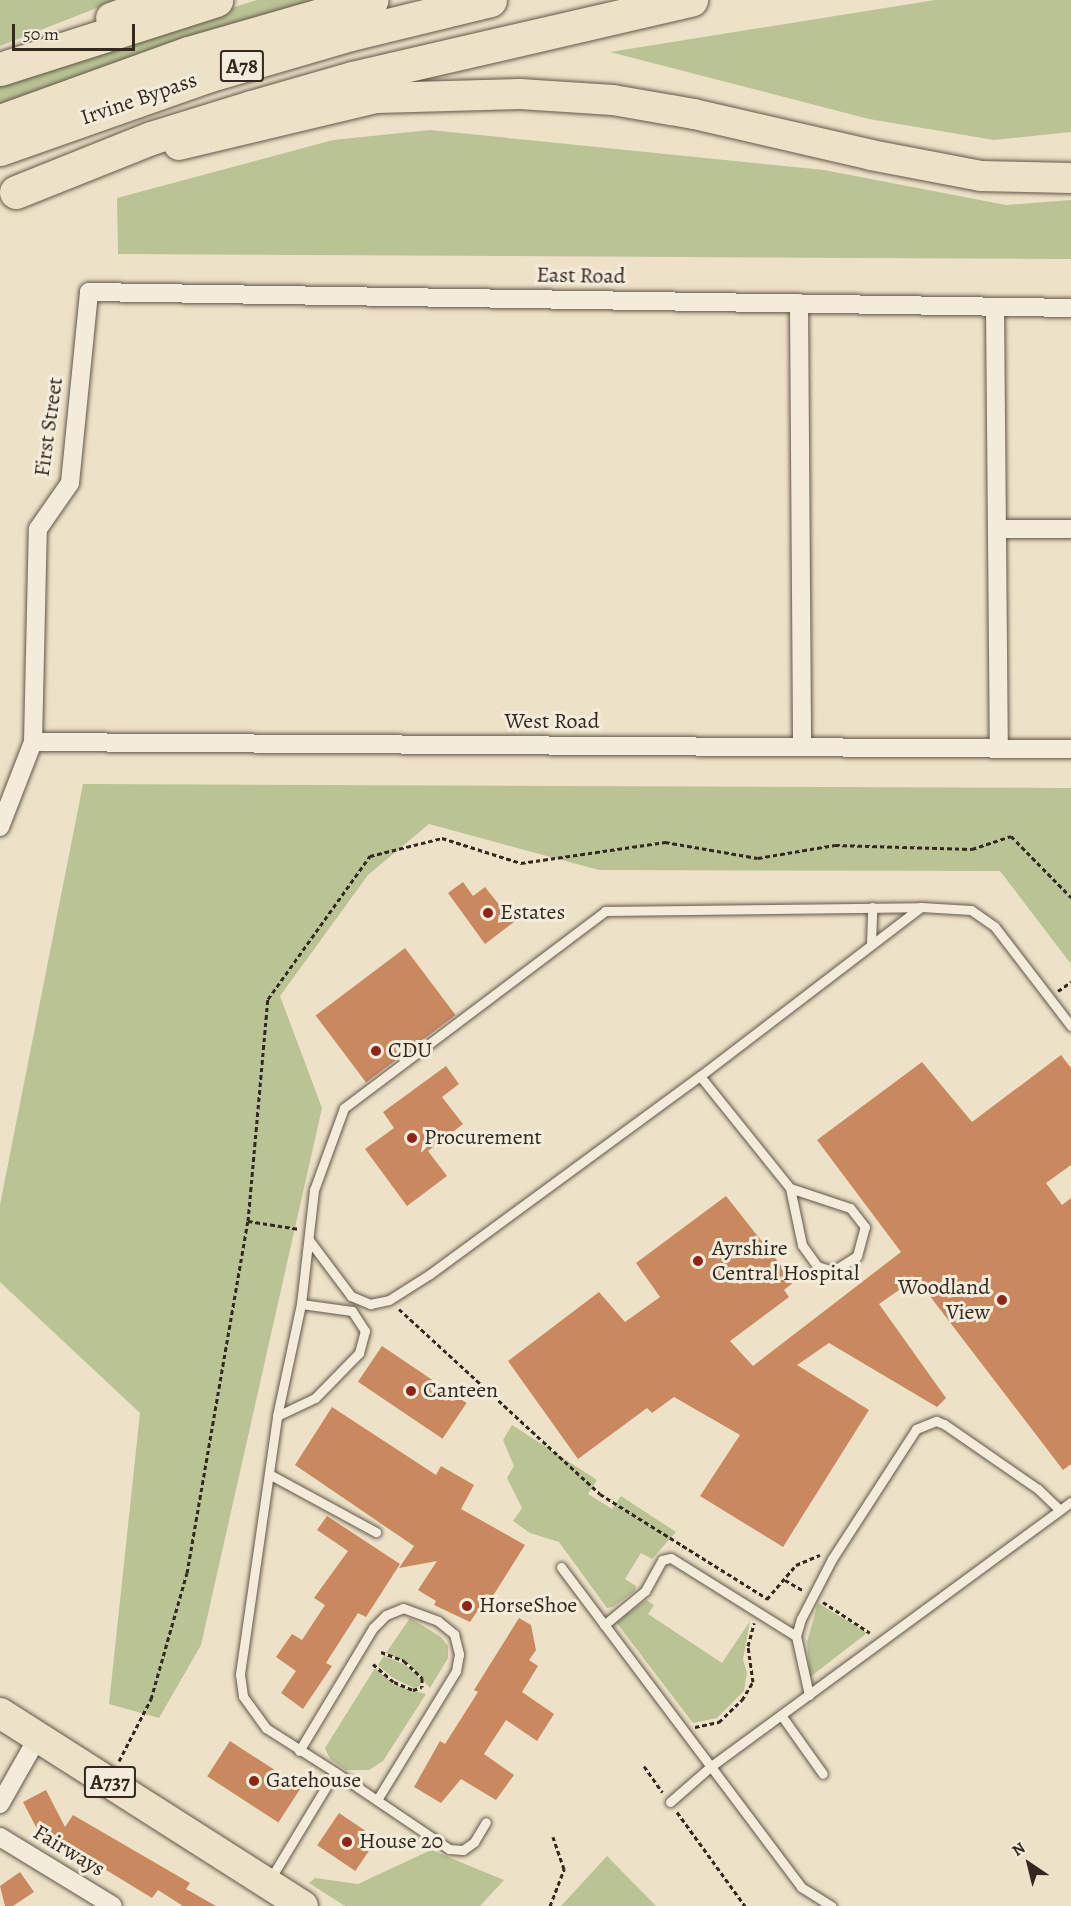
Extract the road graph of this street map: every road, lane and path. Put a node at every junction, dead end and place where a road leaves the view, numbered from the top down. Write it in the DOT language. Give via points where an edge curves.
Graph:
graph roads {
  1 [pos="160,0"];
  2 [pos="216,0"];
  3 [pos="372,0"];
  4 [pos="490,0"];
  5 [pos="691,0"];
  6 [pos="0,64"];
  7 [pos="0,69"];
  8 [pos="0,121"];
  9 [pos="0,149"];
  10 [pos="1071,178"];
  11 [pos="8,196"];
  12 [pos="89,292"];
  13 [pos="799,303"];
  14 [pos="995,306"];
  15 [pos="1071,308"];
  16 [pos="997,529"];
  17 [pos="1071,529"];
  18 [pos="33,742"];
  19 [pos="802,747"];
  20 [pos="999,749"];
  21 [pos="1071,749"];
  22 [pos="0,827"];
  23 [pos="1071,897"];
  24 [pos="872,907"];
  25 [pos="921,907"];
  26 [pos="872,945"];
  27 [pos="1071,1026"];
  28 [pos="700,1076"];
  29 [pos="790,1188"];
  30 [pos="248,1221"];
  31 [pos="309,1235"];
  32 [pos="389,1300"];
  33 [pos="301,1304"];
  34 [pos="277,1416"];
  35 [pos="269,1474"];
  36 [pos="1071,1502"];
  37 [pos="1060,1510"];
  38 [pos="376,1532"];
  39 [pos="840,1547"];
  40 [pos="561,1567"];
  41 [pos="785,1580"];
  42 [pos="812,1596"];
  43 [pos="768,1599"];
  44 [pos="758,1612"];
  45 [pos="604,1625"];
  46 [pos="796,1636"];
  47 [pos="879,1643"];
  48 [pos="381,1652"];
  49 [pos="373,1664"];
  50 [pos="809,1695"];
  51 [pos="0,1713"];
  52 [pos="781,1715"];
  53 [pos="682,1730"];
  54 [pos="38,1737"];
  55 [pos="299,1750"];
  56 [pos="644,1766"];
  57 [pos="710,1767"];
  58 [pos="334,1772"];
  59 [pos="823,1774"];
  60 [pos="109,1782"];
  61 [pos="377,1800"];
  62 [pos="670,1802"];
  63 [pos="0,1804"];
  64 [pos="486,1822"];
  65 [pos="0,1837"];
  66 [pos="553,1837"];
  67 [pos="269,1882"];
  68 [pos="113,1906"];
  69 [pos="303,1906"];
  70 [pos="550,1906"];
  71 [pos="745,1906"];
  72 [pos="831,1906"];
  1 -- 6 [label="main road"];
  2 -- 7 [label="highway"];
  3 -- 8 [label="highway, Irvine Bypass / A78" via="188,53"];
  4 -- 9 [label="highway, Irvine Bypass / A78" via="351,34 207,76"];
  5 -- 11 [label="highway" via="318,88 151,138"];
  10 -- 11 [label="main road" via="981,176 613,100 432,94 324,107 129,157"];
  12 -- 13 [label="street, East Road"];
  12 -- 18 [label="street, First Street" via="70,483 38,529"];
  13 -- 14 [label="street, East Road"];
  13 -- 19 [label="street"];
  14 -- 15 [label="street, East Road"];
  14 -- 16 [label="street"];
  16 -- 17 [label="street"];
  16 -- 20 [label="street"];
  18 -- 19 [label="street, West Road"];
  18 -- 22 [label="street, First Street"];
  19 -- 20 [label="street, West Road"];
  20 -- 21 [label="street, West Road"];
  23 -- 30 [label="path" via="1011,836 972,849 835,845 758,858 665,842 520,863 442,838 370,856 268,999"];
  24 -- 25 [label="lane"];
  24 -- 26 [label="lane"];
  24 -- 31 [label="lane" via="605,911 344,1108 314,1190"];
  25 -- 26 [label="lane"];
  25 -- 27 [label="lane" via="954,907 981,916 995,927"];
  26 -- 28 [label="lane"];
  28 -- 29 [label="lane"];
  28 -- 32 [label="lane"];
  29 -- 29 [label="lane" via="850,1208 866,1227 857,1256 833,1271 817,1266 802,1245"];
  30 -- 31 [label="path"];
  30 -- 60 [label="path" via="187,1573 151,1699"];
  31 -- 32 [label="lane" via="351,1296 370,1304"];
  31 -- 33 [label="lane"];
  32 -- 43 [label="path" via="600,1494"];
  33 -- 34 [label="lane"];
  33 -- 34 [label="lane" via="352,1311 365,1331 359,1353 315,1398"];
  34 -- 35 [label="lane"];
  35 -- 38 [label="lane"];
  35 -- 55 [label="lane" via="240,1674 243,1696 256,1716"];
  36 -- 37 [label="lane"];
  37 -- 39 [label="lane" via="1038,1489 936,1421 916,1429"];
  37 -- 47 [label="lane"];
  39 -- 41 [label="path" via="796,1565"];
  39 -- 42 [label="lane"];
  40 -- 45 [label="lane"];
  41 -- 42 [label="path"];
  41 -- 43 [label="path"];
  42 -- 46 [label="lane"];
  42 -- 47 [label="path" via="868,1630"];
  43 -- 44 [label="path"];
  44 -- 45 [label="lane" via="671,1558 662,1560 645,1591"];
  44 -- 46 [label="lane"];
  44 -- 53 [label="path" via="747,1646 753,1682 742,1700 719,1722"];
  45 -- 53 [label="lane"];
  46 -- 50 [label="lane"];
  47 -- 50 [label="lane"];
  48 -- 49 [label="path" via="404,1661 422,1678 422,1687 413,1690 394,1682"];
  50 -- 52 [label="lane"];
  51 -- 54 [label="main road, A737"];
  52 -- 57 [label="lane"];
  52 -- 59 [label="lane"];
  53 -- 57 [label="lane"];
  54 -- 60 [label="main road, A737"];
  54 -- 63 [label="street"];
  55 -- 58 [label="lane"];
  55 -- 61 [label="lane" via="373,1628 386,1615 403,1608 438,1621 454,1635 459,1654 456,1671"];
  56 -- 62 [label="path"];
  57 -- 62 [label="lane"];
  57 -- 72 [label="lane" via="801,1887"];
  58 -- 61 [label="lane"];
  58 -- 67 [label="lane"];
  60 -- 67 [label="main road, A737"];
  61 -- 64 [label="lane" via="449,1849 463,1850 474,1842"];
  62 -- 71 [label="path"];
  65 -- 68 [label="street, Fairways"];
  66 -- 70 [label="path" via="564,1869"];
  67 -- 69 [label="main road, A737"];
}
